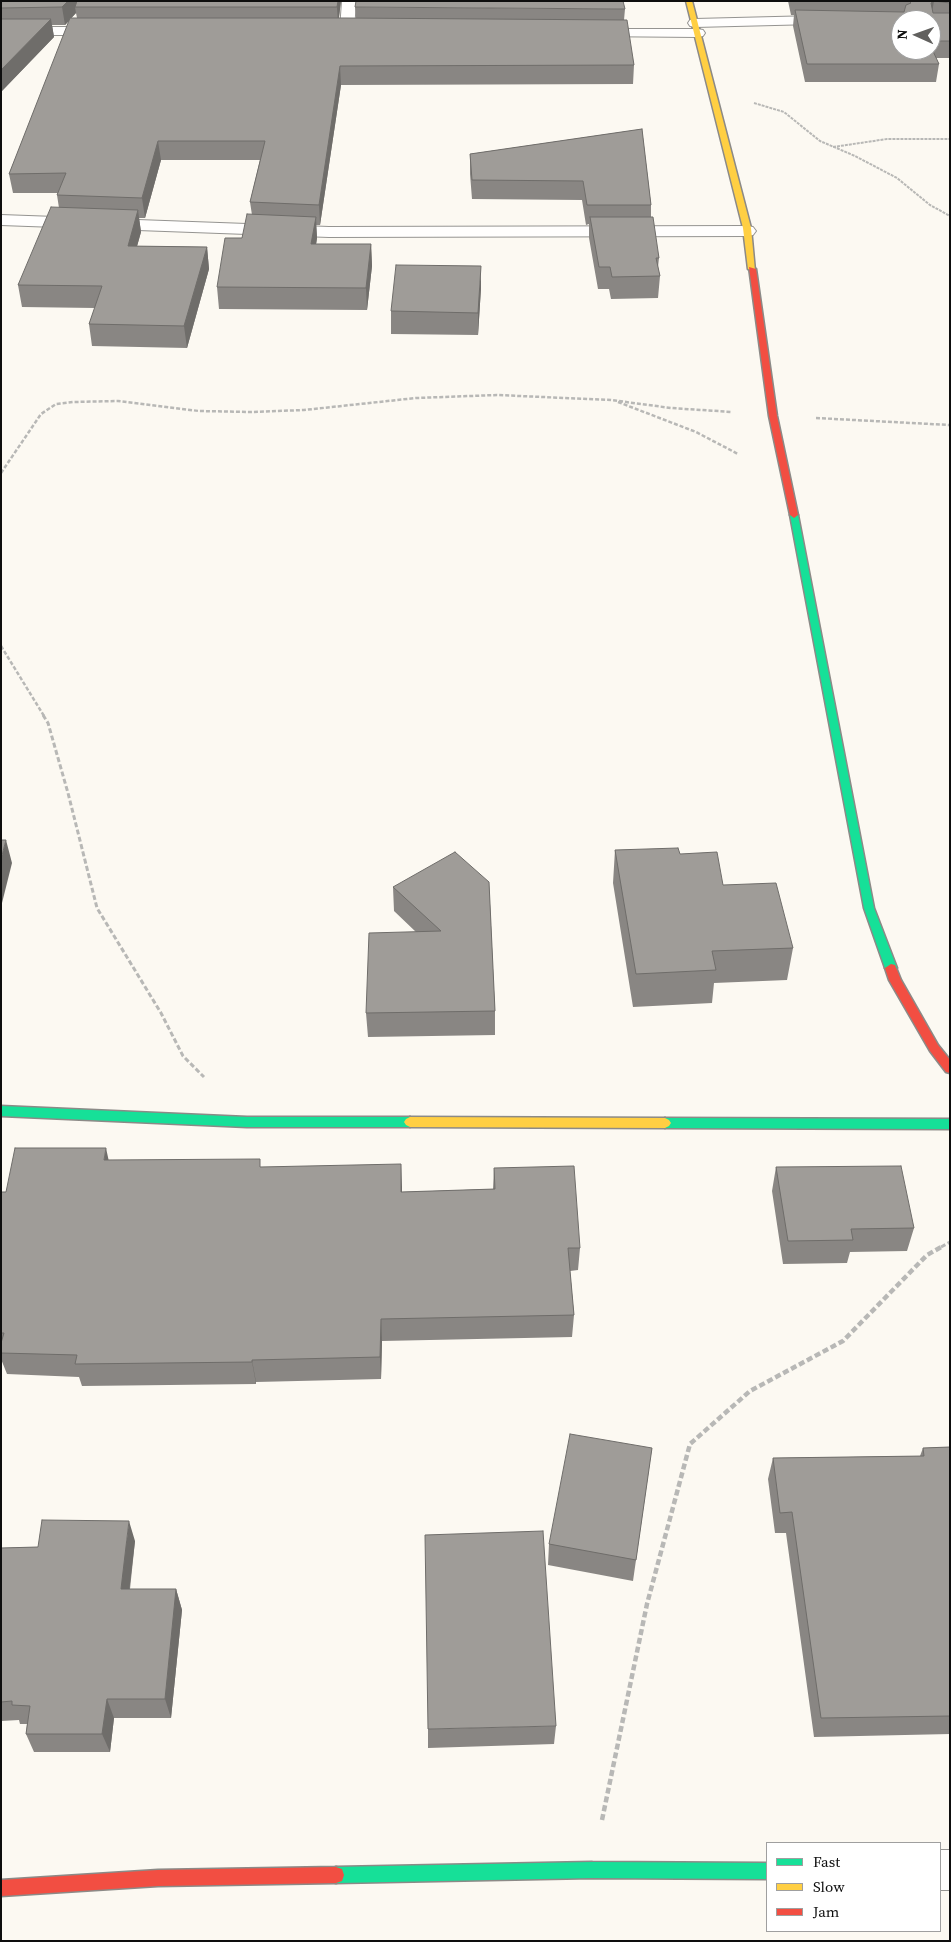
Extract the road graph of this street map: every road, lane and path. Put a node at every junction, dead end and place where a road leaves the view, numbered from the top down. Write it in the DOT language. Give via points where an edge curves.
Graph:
graph roads {
  1 [pos="350,1"];
  2 [pos="689,1"];
  3 [pos="891,23"];
  4 [pos="696,28"];
  5 [pos="366,30"];
  6 [pos="1,31"];
  7 [pos="120,31"];
  8 [pos="580,33"];
  9 [pos="713,93"];
  10 [pos="950,139"];
  11 [pos="832,147"];
  12 [pos="950,216"];
  13 [pos="1,220"];
  14 [pos="747,231"];
  15 [pos="612,400"];
  16 [pos="773,416"];
  17 [pos="950,426"];
  18 [pos="1,473"];
  19 [pos="787,480"];
  20 [pos="1,646"];
  21 [pos="950,1069"];
  22 [pos="1,1111"];
  23 [pos="247,1122"];
  24 [pos="950,1124"];
  25 [pos="950,1242"];
  26 [pos="592,1870"];
  27 [pos="766,1871"];
  28 [pos="1,1888"];
  1 -- 5 [label="street" via="342,30"];
  2 -- 4 [label="street"];
  3 -- 4 [label="street" via="816,20"];
  4 -- 8 [label="street"];
  4 -- 9 [label="street"];
  6 -- 7 [label="street"];
  9 -- 11 [label="path" via="784,112 815,138"];
  9 -- 14 [label="street"];
  10 -- 11 [label="path" via="887,140"];
  11 -- 12 [label="path" via="897,178 930,205"];
  13 -- 14 [label="street" via="329,232"];
  14 -- 16 [label="street"];
  15 -- 16 [label="path"];
  15 -- 18 [label="path" via="497,395 416,398 251,412 118,401 56,404 41,414"];
  15 -- 19 [label="path" via="696,432"];
  16 -- 17 [label="path"];
  16 -- 19 [label="street"];
  19 -- 21 [label="street" via="869,908 895,980 934,1048"];
  20 -- 23 [label="path" via="48,723 98,908 183,1056"];
  22 -- 23 [label="street"];
  23 -- 24 [label="street"];
  25 -- 26 [label="path" via="927,1256 843,1342 750,1392 690,1444 647,1604"];
  26 -- 27 [label="street"];
  26 -- 28 [label="street" via="158,1878"];
}
